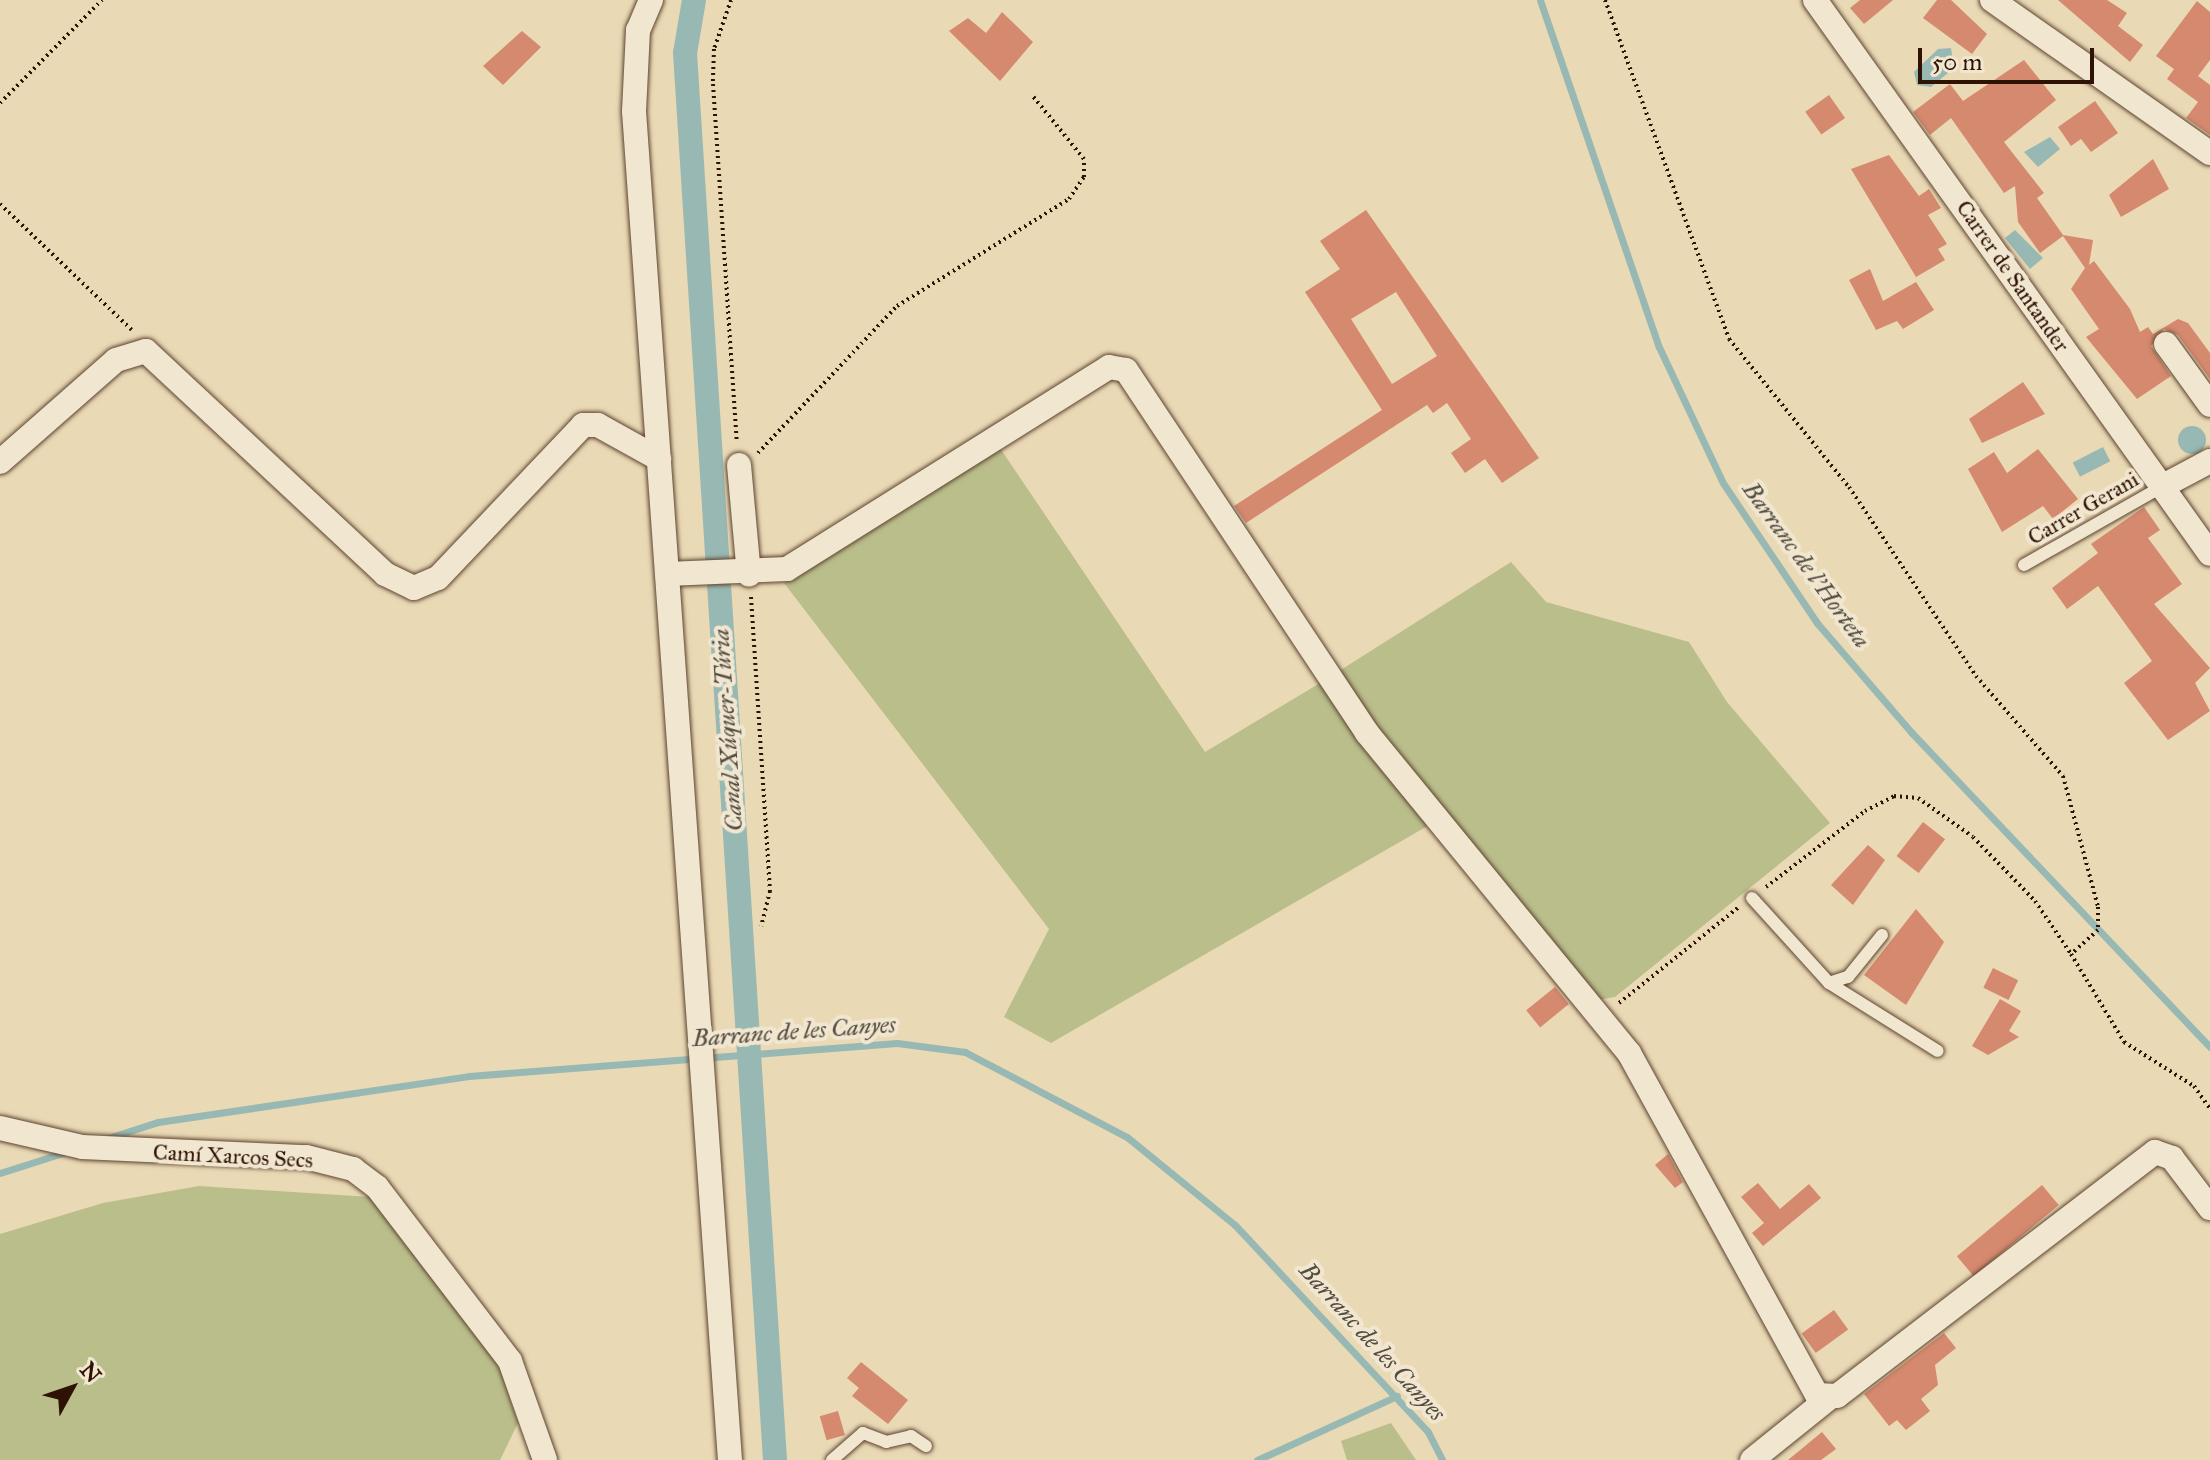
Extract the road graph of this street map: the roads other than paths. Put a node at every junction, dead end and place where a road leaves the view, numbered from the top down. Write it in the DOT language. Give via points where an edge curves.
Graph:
graph roads {
  1 [pos="651,0"];
  2 [pos="1815,0"];
  3 [pos="1992,0"];
  4 [pos="2210,153"];
  5 [pos="2166,344"];
  6 [pos="2210,405"];
  7 [pos="659,459"];
  8 [pos="2210,461"];
  9 [pos="0,462"];
  10 [pos="739,469"];
  11 [pos="2163,486"];
  12 [pos="2210,554"];
  13 [pos="2024,565"];
  14 [pos="667,574"];
  15 [pos="745,575"];
  16 [pos="1752,898"];
  17 [pos="1882,935"];
  18 [pos="1829,983"];
  19 [pos="1938,1051"];
  20 [pos="0,1128"];
  21 [pos="2210,1208"];
  22 [pos="1829,1398"];
  23 [pos="926,1446"];
  24 [pos="545,1460"];
  25 [pos="730,1460"];
  26 [pos="832,1460"];
  27 [pos="1752,1460"];
  1 -- 7 [label="street" via="638,30 634,111"];
  2 -- 11 [label="street, Carrer de Santander"];
  3 -- 4 [label="street"];
  5 -- 6 [label="street"];
  7 -- 9 [label="street" via="598,425 583,425 438,578 414,588 385,574 156,354 130,351 116,360"];
  7 -- 14 [label="street"];
  8 -- 11 [label="street"];
  10 -- 15 [label="street"];
  11 -- 12 [label="street, Carrer de Santander"];
  11 -- 13 [label="lane, Carrer Gerani"];
  14 -- 15 [label="street"];
  14 -- 25 [label="street"];
  15 -- 22 [label="street" via="787,569 1109,367 1126,370 1367,733 1629,1053 1808,1385"];
  16 -- 18 [label="lane"];
  17 -- 18 [label="lane" via="1848,977"];
  18 -- 19 [label="lane"];
  20 -- 24 [label="street, Camí Xarcos Secs" via="82,1147 306,1157 353,1169 377,1187 510,1361"];
  21 -- 22 [label="street" via="2172,1158 2155,1152"];
  22 -- 27 [label="street"];
  23 -- 26 [label="lane" via="911,1436 886,1442 863,1433"];
}
